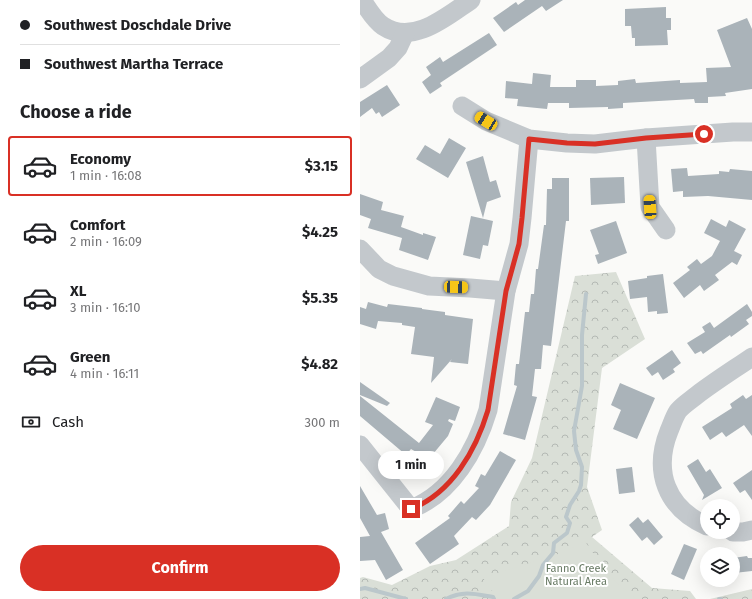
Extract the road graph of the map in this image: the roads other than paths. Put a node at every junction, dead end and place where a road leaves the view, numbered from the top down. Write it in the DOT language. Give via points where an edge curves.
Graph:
graph roads {
  1 [pos="362,0"];
  2 [pos="472,0"];
  3 [pos="405,33"];
  4 [pos="360,79"];
  5 [pos="462,106"];
  6 [pos="752,132"];
  7 [pos="646,138"];
  8 [pos="529,139"];
  9 [pos="666,230"];
  10 [pos="360,250"];
  11 [pos="506,291"];
  12 [pos="752,357"];
  13 [pos="360,445"];
  14 [pos="700,523"];
  15 [pos="752,530"];
  16 [pos="740,532"];
  1 -- 3 [label="street" via="382,26"];
  2 -- 3 [label="street" via="430,26"];
  3 -- 4 [label="street" via="398,48 389,58"];
  5 -- 8 [label="street" via="486,121"];
  6 -- 7 [label="street"];
  7 -- 8 [label="street" via="595,144"];
  7 -- 9 [label="street" via="650,207"];
  8 -- 11 [label="street" via="519,244"];
  10 -- 11 [label="street" via="378,269 393,276 430,286"];
  11 -- 13 [label="street" via="488,410 477,440 449,482 437,494 411,509"];
  12 -- 14 [label="street" via="685,404 678,412 666,440 662,456 667,490 682,510"];
  15 -- 16 [label="street"];
}
